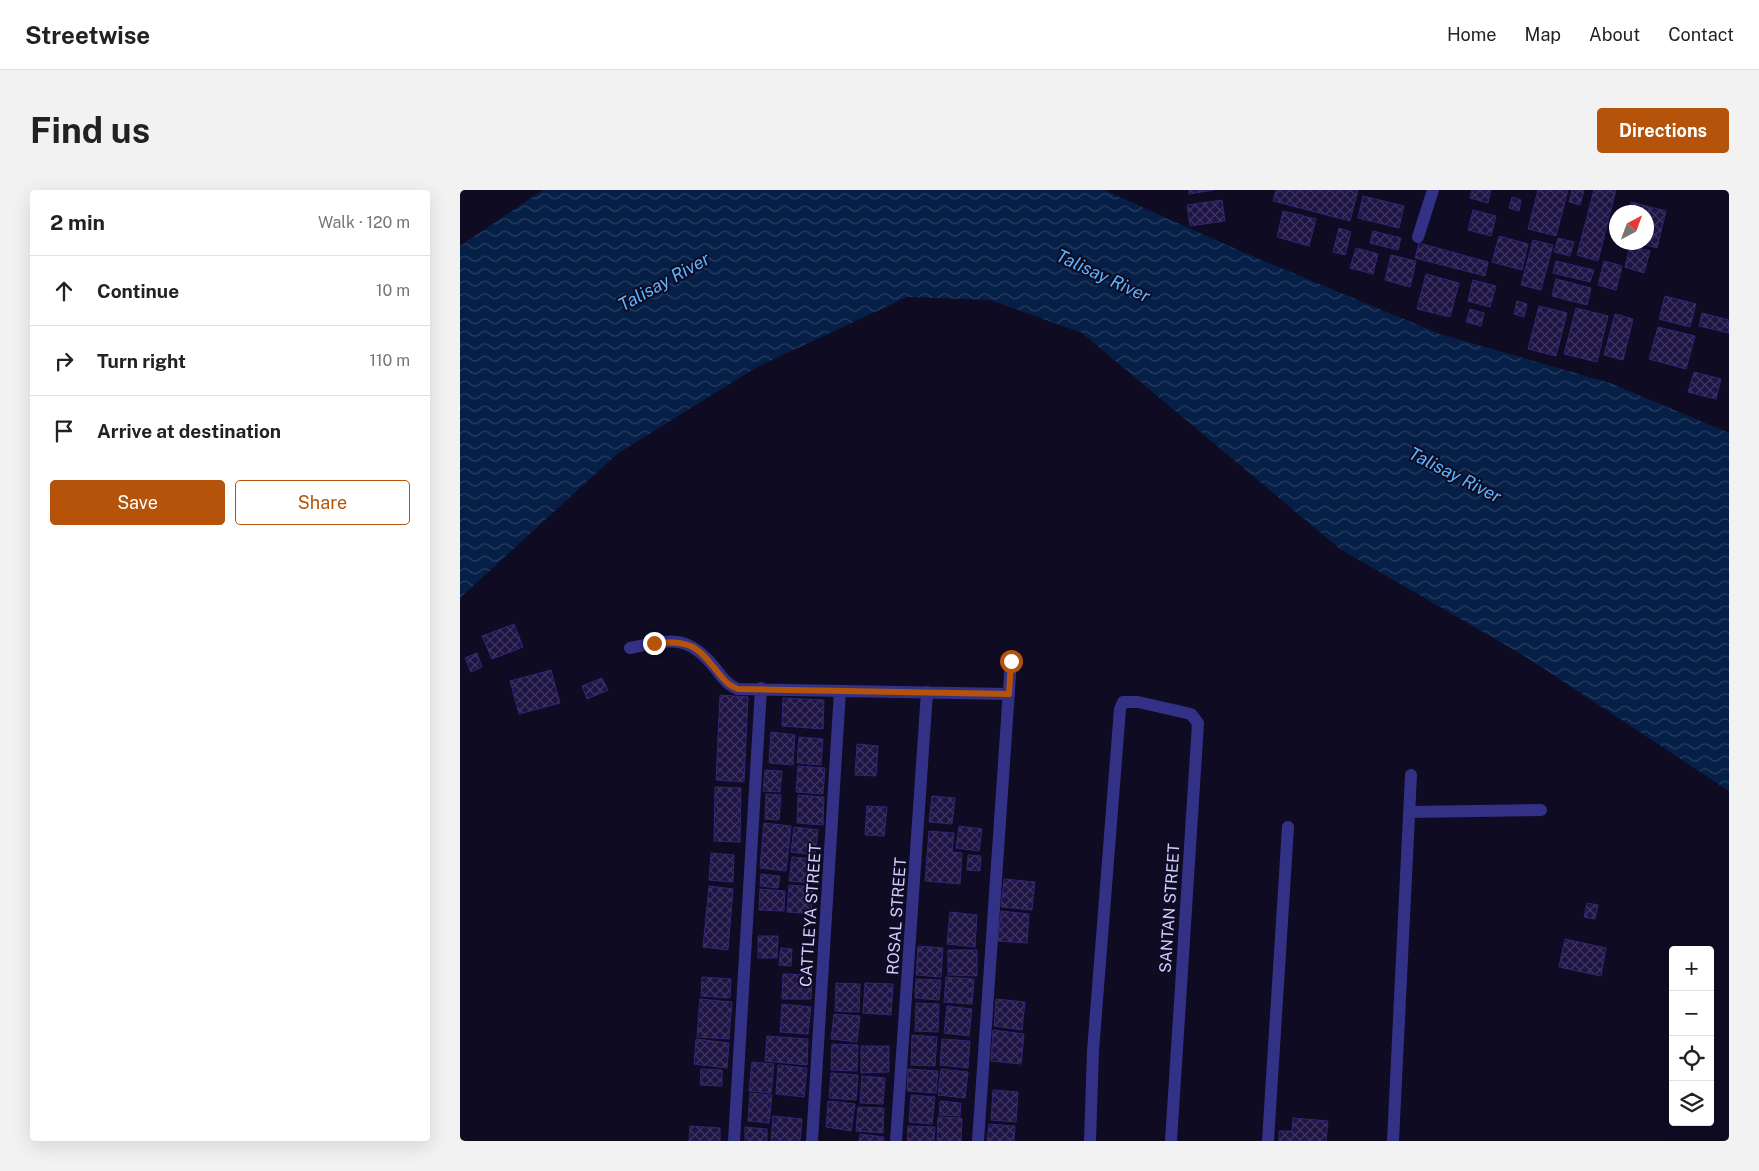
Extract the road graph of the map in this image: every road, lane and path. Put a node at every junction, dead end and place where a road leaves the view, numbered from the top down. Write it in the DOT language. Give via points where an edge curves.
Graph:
graph roads {
  1 [pos="1433,190"];
  2 [pos="1418,236"];
  3 [pos="630,648"];
  4 [pos="1011,661"];
  5 [pos="761,688"];
  6 [pos="840,691"];
  7 [pos="927,692"];
  8 [pos="1009,694"];
  9 [pos="1411,775"];
  10 [pos="1541,810"];
  11 [pos="1409,812"];
  12 [pos="1288,828"];
  13 [pos="734,1141"];
  14 [pos="812,1141"];
  15 [pos="896,1141"];
  16 [pos="978,1141"];
  17 [pos="1090,1141"];
  18 [pos="1171,1141"];
  19 [pos="1268,1141"];
  20 [pos="1393,1141"];
  1 -- 2 [label="street"];
  3 -- 5 [label="street" via="686,643 706,658 731,687"];
  4 -- 8 [label="street"];
  5 -- 6 [label="street"];
  5 -- 13 [label="street"];
  6 -- 7 [label="street"];
  6 -- 14 [label="street, CATTLEYA STREET"];
  7 -- 8 [label="street"];
  7 -- 15 [label="street, ROSAL STREET"];
  8 -- 16 [label="street"];
  9 -- 11 [label="street"];
  10 -- 11 [label="street"];
  11 -- 20 [label="street"];
  12 -- 19 [label="street"];
  17 -- 18 [label="street, SANTAN STREET" via="1093,1051 1123,702 1138,702 1192,714 1198,723"];
}
